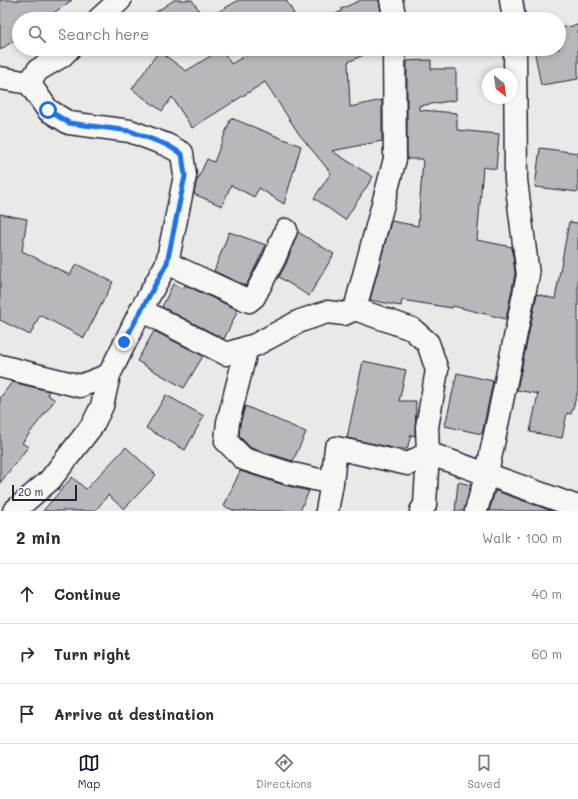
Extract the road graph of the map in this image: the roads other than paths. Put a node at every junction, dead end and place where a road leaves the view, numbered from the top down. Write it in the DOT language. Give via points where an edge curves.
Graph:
graph roads {
  1 [pos="120,0"];
  2 [pos="391,0"];
  3 [pos="510,0"];
  4 [pos="107,12"];
  5 [pos="394,12"];
  6 [pos="513,12"];
  7 [pos="62,56"];
  8 [pos="394,56"];
  9 [pos="515,56"];
  10 [pos="0,78"];
  11 [pos="29,83"];
  12 [pos="286,230"];
  13 [pos="167,263"];
  14 [pos="355,309"];
  15 [pos="140,310"];
  16 [pos="247,347"];
  17 [pos="0,366"];
  18 [pos="109,375"];
  19 [pos="428,453"];
  20 [pos="487,473"];
  21 [pos="332,483"];
  22 [pos="578,507"];
  23 [pos="14,511"];
  24 [pos="327,511"];
  25 [pos="422,511"];
  26 [pos="476,511"];
  1 -- 4 [label="street"];
  2 -- 5 [label="street"];
  3 -- 6 [label="street"];
  7 -- 11 [label="street" via="38,70"];
  8 -- 14 [label="street" via="395,159"];
  9 -- 20 [label="street" via="516,180 528,275"];
  10 -- 11 [label="street"];
  11 -- 13 [label="street" via="48,110 69,123 130,131 167,145 182,154 185,176"];
  12 -- 13 [label="street" via="274,259 254,297 249,301"];
  13 -- 15 [label="street"];
  14 -- 16 [label="street" via="344,314 327,312 300,321"];
  14 -- 19 [label="street" via="412,329 428,343 437,370 427,427"];
  15 -- 16 [label="street" via="226,354"];
  15 -- 18 [label="street"];
  16 -- 21 [label="street" via="228,422 226,440 244,459"];
  17 -- 18 [label="street" via="80,386"];
  18 -- 23 [label="street" via="102,406 92,426 50,480"];
  19 -- 20 [label="street"];
  19 -- 21 [label="street" via="408,464 336,448"];
  19 -- 25 [label="street" via="425,505"];
  20 -- 22 [label="street"];
  20 -- 26 [label="street"];
  21 -- 24 [label="street"];
}
